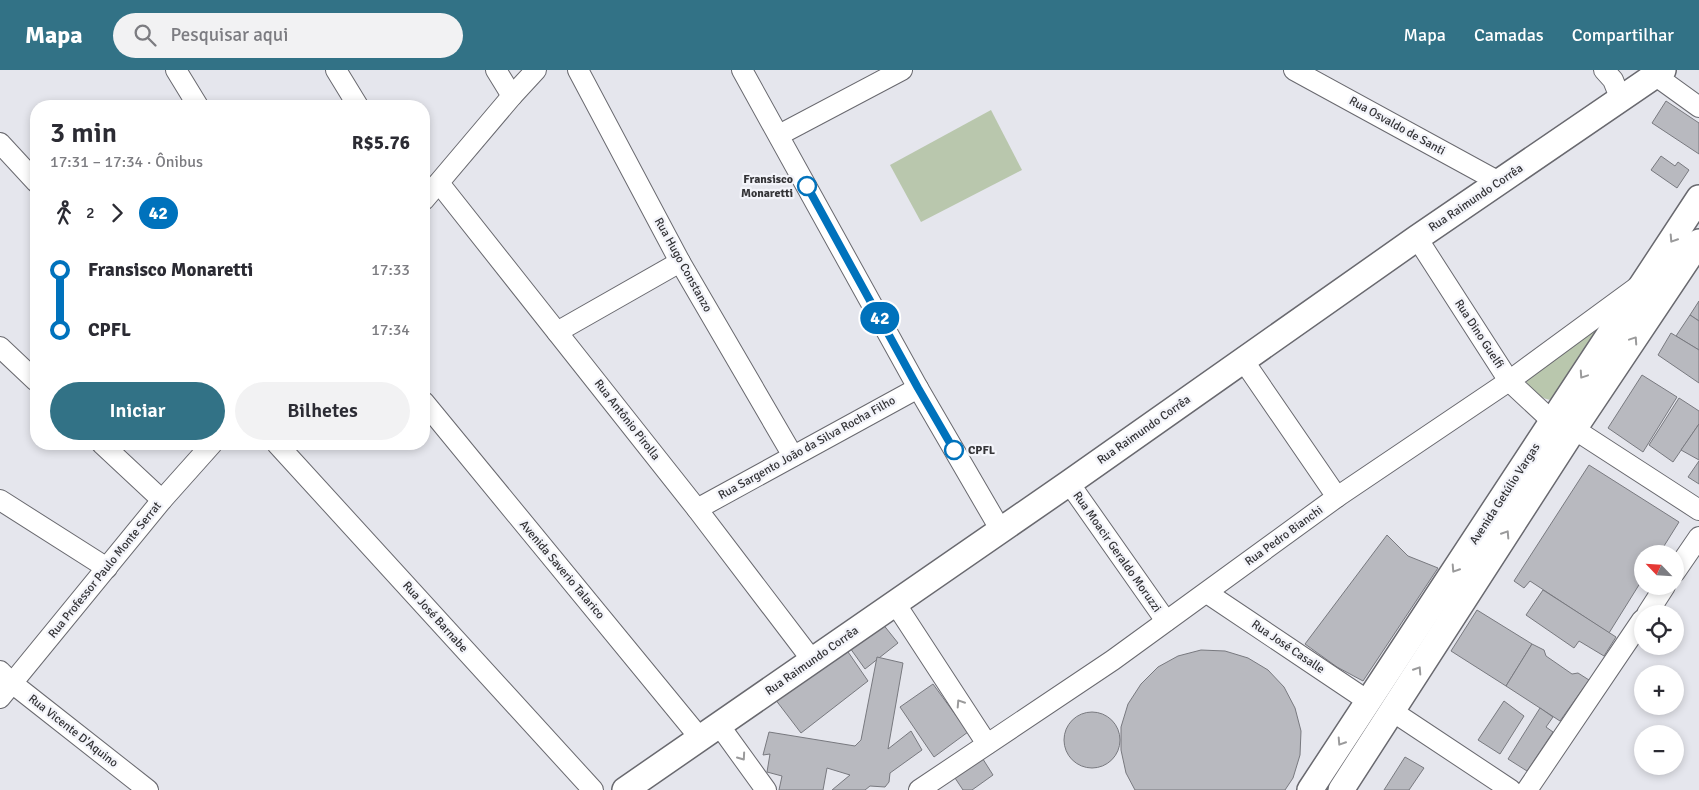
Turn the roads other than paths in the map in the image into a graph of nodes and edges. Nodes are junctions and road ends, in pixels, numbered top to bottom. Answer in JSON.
{"nodes":[{"id":1,"x":176,"y":70,"type":"edge"},
{"id":2,"x":336,"y":70,"type":"edge"},
{"id":3,"x":496,"y":70,"type":"edge"},
{"id":4,"x":536,"y":70,"type":"edge"},
{"id":5,"x":578,"y":70,"type":"edge"},
{"id":6,"x":742,"y":70,"type":"edge"},
{"id":7,"x":902,"y":70,"type":"edge"},
{"id":8,"x":1294,"y":70,"type":"edge"},
{"id":9,"x":1604,"y":70,"type":"edge"},
{"id":10,"x":1660,"y":73,"type":"edge"},
{"id":11,"x":512,"y":96,"type":"junction"},
{"id":12,"x":194,"y":100,"type":"edge"},
{"id":13,"x":354,"y":100,"type":"edge"},
{"id":14,"x":1621,"y":100,"type":"junction"},
{"id":15,"x":1699,"y":106,"type":"edge"},
{"id":16,"x":779,"y":135,"type":"junction"},
{"id":17,"x":0,"y":143,"type":"edge"},
{"id":18,"x":30,"y":176,"type":"edge"},
{"id":19,"x":1499,"y":182,"type":"junction"},
{"id":20,"x":439,"y":183,"type":"junction"},
{"id":21,"x":430,"y":193,"type":"edge"},
{"id":22,"x":1699,"y":198,"type":"edge"},
{"id":23,"x":1417,"y":238,"type":"junction"},
{"id":24,"x":1699,"y":242,"type":"edge"},
{"id":25,"x":680,"y":262,"type":"junction"},
{"id":26,"x":1646,"y":280,"type":"junction"},
{"id":27,"x":558,"y":332,"type":"junction"},
{"id":28,"x":0,"y":347,"type":"edge"},
{"id":29,"x":1243,"y":360,"type":"junction"},
{"id":30,"x":30,"y":376,"type":"edge"},
{"id":31,"x":1509,"y":381,"type":"junction"},
{"id":32,"x":918,"y":388,"type":"junction"},
{"id":33,"x":430,"y":409,"type":"edge"},
{"id":34,"x":1563,"y":425,"type":"junction"},
{"id":35,"x":108,"y":450,"type":"edge"},
{"id":36,"x":207,"y":450,"type":"edge"},
{"id":37,"x":282,"y":450,"type":"edge"},
{"id":38,"x":793,"y":456,"type":"junction"},
{"id":39,"x":1069,"y":483,"type":"junction"},
{"id":40,"x":1338,"y":497,"type":"junction"},
{"id":41,"x":0,"y":500,"type":"edge"},
{"id":42,"x":162,"y":500,"type":"junction"},
{"id":43,"x":697,"y":509,"type":"junction"},
{"id":44,"x":1699,"y":510,"type":"edge"},
{"id":45,"x":1000,"y":530,"type":"junction"},
{"id":46,"x":1699,"y":537,"type":"edge"},
{"id":47,"x":1684,"y":559,"type":"edge"},
{"id":48,"x":108,"y":568,"type":"junction"},
{"id":49,"x":1207,"y":593,"type":"junction"},
{"id":50,"x":895,"y":603,"type":"junction"},
{"id":51,"x":1166,"y":621,"type":"junction"},
{"id":52,"x":1634,"y":632,"type":"edge"},
{"id":53,"x":812,"y":660,"type":"junction"},
{"id":54,"x":4,"y":684,"type":"edge"},
{"id":55,"x":1368,"y":701,"type":"junction"},
{"id":56,"x":1392,"y":711,"type":"junction"},
{"id":57,"x":710,"y":731,"type":"junction"},
{"id":58,"x":987,"y":744,"type":"junction"},
{"id":59,"x":148,"y":790,"type":"edge"},
{"id":60,"x":593,"y":790,"type":"edge"},
{"id":61,"x":625,"y":790,"type":"edge"},
{"id":62,"x":766,"y":790,"type":"edge"},
{"id":63,"x":919,"y":790,"type":"edge"},
{"id":64,"x":1310,"y":790,"type":"edge"},
{"id":65,"x":1341,"y":790,"type":"edge"},
{"id":66,"x":1511,"y":790,"type":"edge"},
{"id":67,"x":1527,"y":790,"type":"edge"}],
"edges":[{"from":1,"to":12,"type":"street"},
{"from":2,"to":13,"type":"street"},
{"from":3,"to":11,"type":"street"},
{"from":4,"to":11,"type":"street"},
{"from":5,"to":25,"type":"street","name":"Rua Hugo Constanzo"},
{"from":6,"to":16,"type":"street"},
{"from":7,"to":16,"type":"street"},
{"from":8,"to":19,"type":"street","name":"Rua Osvaldo de Santi"},
{"from":9,"to":14,"type":"street"},
{"from":10,"to":14,"type":"main road","name":"Rua Raimundo Corrêa"},
{"from":10,"to":15,"type":"street"},
{"from":11,"to":20,"type":"street"},
{"from":14,"to":19,"type":"main road","name":"Rua Raimundo Corrêa"},
{"from":16,"to":32,"type":"street"},
{"from":17,"to":18,"type":"street"},
{"from":19,"to":23,"type":"main road","name":"Rua Raimundo Corrêa"},
{"from":20,"to":21,"type":"street"},
{"from":20,"to":27,"type":"street","name":"Rua Antônio Pirolla"},
{"from":22,"to":26,"type":"main road","name":"Avenida Getúlio Vargas","one_way":true},
{"from":23,"to":29,"type":"main road","name":"Rua Raimundo Corrêa"},
{"from":23,"to":31,"type":"street","name":"Rua Dino Guelfi"},
{"from":34,"to":24,"type":"main road","name":"Avenida Getúlio Vargas","one_way":true},
{"from":25,"to":27,"type":"street"},
{"from":25,"to":38,"type":"street","name":"Rua Hugo Constanzo"},
{"from":26,"to":31,"type":"street","name":"Rua Pedro Bianchi"},
{"from":26,"to":34,"type":"main road","name":"Avenida Getúlio Vargas","one_way":true},
{"from":27,"to":43,"type":"street","name":"Rua Antônio Pirolla"},
{"from":28,"to":30,"type":"street"},
{"from":29,"to":39,"type":"main road","name":"Rua Raimundo Corrêa"},
{"from":29,"to":40,"type":"street"},
{"from":31,"to":34,"type":"street","name":"Rua Dino Guelfi"},
{"from":31,"to":40,"type":"street","name":"Rua Pedro Bianchi"},
{"from":32,"to":38,"type":"street","name":"Rua Sargento João da Silva Rocha Filho"},
{"from":32,"to":45,"type":"street"},
{"from":33,"to":57,"type":"street","name":"Avenida Saverio Talarico"},
{"from":34,"to":44,"type":"street","name":"Rua Dino Guelfi"},
{"from":34,"to":55,"type":"main road","name":"Avenida Getúlio Vargas","one_way":true},
{"from":56,"to":34,"type":"main road","name":"Avenida Getúlio Vargas","one_way":true},
{"from":35,"to":42,"type":"street"},
{"from":36,"to":42,"type":"street","name":"Rua Professor Paulo Monte Serrat"},
{"from":37,"to":60,"type":"street","name":"Rua José Barnabe"},
{"from":38,"to":43,"type":"street","name":"Rua Sargento João da Silva Rocha Filho"},
{"from":39,"to":45,"type":"main road","name":"Rua Raimundo Corrêa"},
{"from":39,"to":51,"type":"street","name":"Rua Moacir Geraldo Moruzzi"},
{"from":40,"to":49,"type":"street","name":"Rua Pedro Bianchi"},
{"from":41,"to":48,"type":"street"},
{"from":42,"to":48,"type":"street","name":"Rua Professor Paulo Monte Serrat"},
{"from":43,"to":53,"type":"street","name":"Rua Antônio Pirolla"},
{"from":45,"to":50,"type":"main road","name":"Rua Raimundo Corrêa"},
{"from":46,"to":47,"type":"street"},
{"from":48,"to":54,"type":"street","name":"Rua Professor Paulo Monte Serrat"},
{"from":49,"to":51,"type":"street","name":"Rua Pedro Bianchi"},
{"from":49,"to":55,"type":"street","name":"Rua José Casalle"},
{"from":50,"to":53,"type":"main road","name":"Rua Raimundo Corrêa"},
{"from":58,"to":50,"type":"street","one_way":true},
{"from":51,"to":58,"type":"street","name":"Rua Pedro Bianchi"},
{"from":52,"to":67,"type":"street"},
{"from":53,"to":57,"type":"main road","name":"Rua Raimundo Corrêa"},
{"from":54,"to":59,"type":"street","name":"Rua Vicente D'Aquino"},
{"from":55,"to":64,"type":"main road","name":"Avenida Getúlio Vargas","one_way":true},
{"from":56,"to":65,"type":"main road","name":"Avenida Getúlio Vargas"},
{"from":56,"to":66,"type":"street"},
{"from":57,"to":61,"type":"main road","name":"Rua Raimundo Corrêa"},
{"from":57,"to":62,"type":"street","name":"Avenida Saverio Talarico","one_way":true},
{"from":58,"to":63,"type":"street","name":"Rua Pedro Bianchi"}]}
